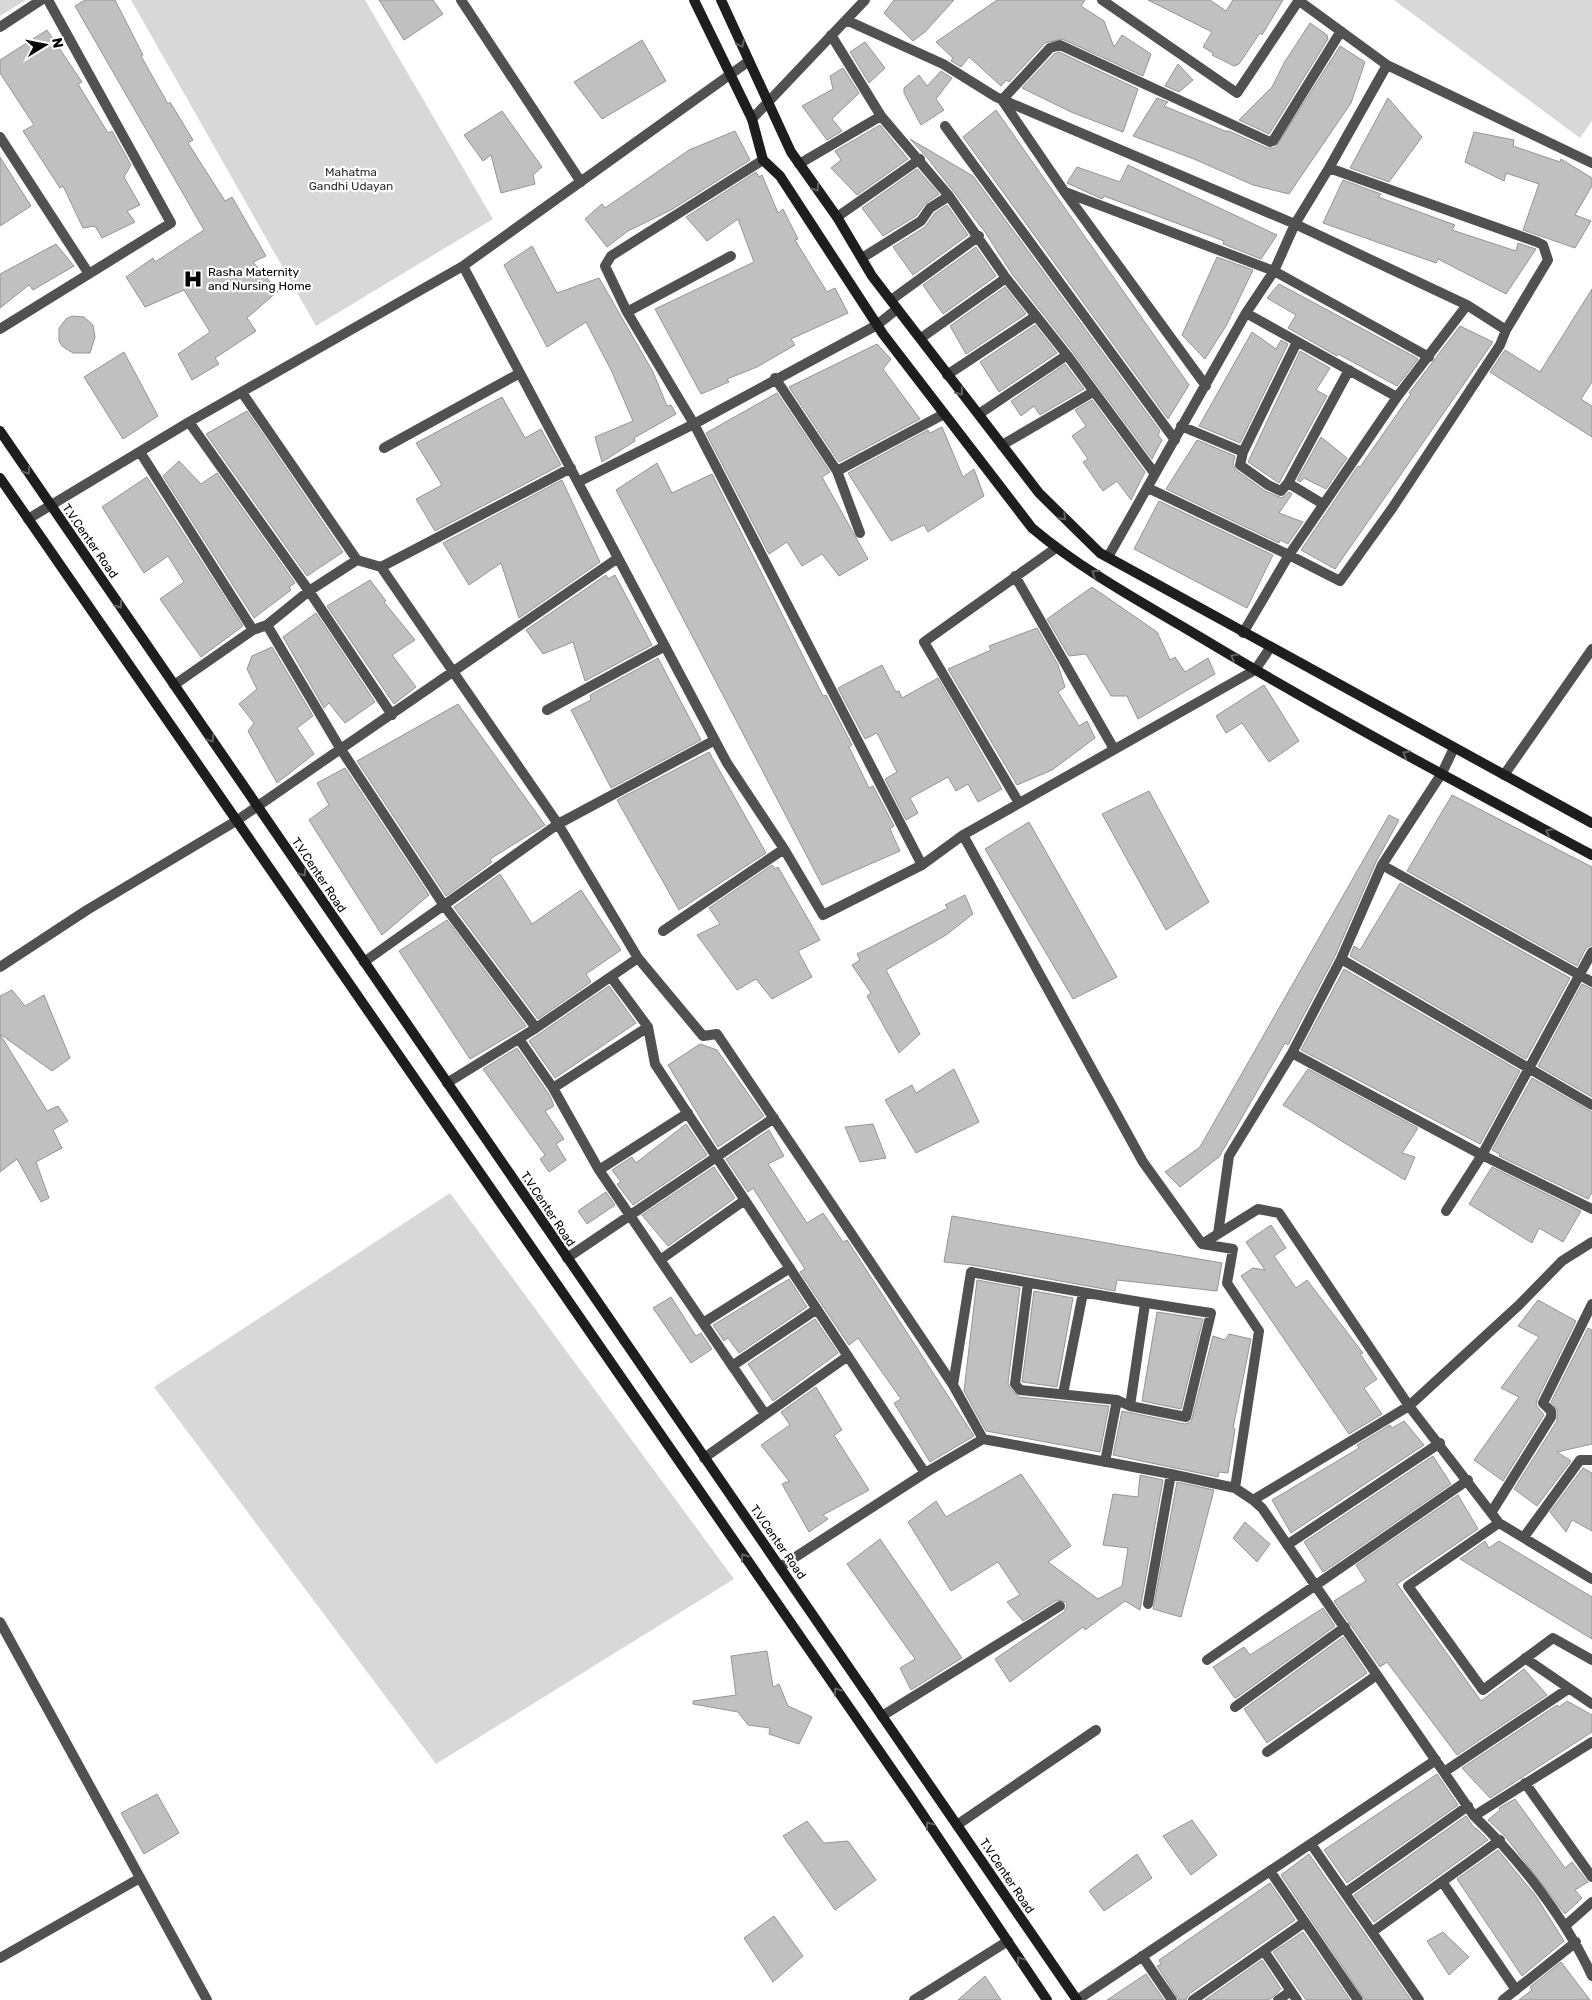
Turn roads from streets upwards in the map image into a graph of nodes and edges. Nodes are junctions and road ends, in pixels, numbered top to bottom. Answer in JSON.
{"nodes":[{"id":1,"x":41,"y":0,"type":"edge"},
{"id":2,"x":48,"y":0,"type":"edge"},
{"id":3,"x":461,"y":0,"type":"edge"},
{"id":4,"x":694,"y":0,"type":"edge"},
{"id":5,"x":721,"y":0,"type":"edge"},
{"id":6,"x":865,"y":0,"type":"edge"},
{"id":7,"x":1102,"y":0,"type":"edge"},
{"id":8,"x":1298,"y":0,"type":"edge"},
{"id":9,"x":846,"y":20,"type":"junction"},
{"id":10,"x":0,"y":27,"type":"edge"},
{"id":11,"x":1341,"y":31,"type":"junction"},
{"id":12,"x":831,"y":35,"type":"junction"},
{"id":13,"x":749,"y":61,"type":"junction"},
{"id":14,"x":1387,"y":65,"type":"junction"},
{"id":15,"x":730,"y":75,"type":"junction"},
{"id":16,"x":1002,"y":100,"type":"junction"},
{"id":17,"x":768,"y":103,"type":"junction"},
{"id":18,"x":881,"y":116,"type":"junction"},
{"id":19,"x":752,"y":119,"type":"junction"},
{"id":20,"x":946,"y":126,"type":"dead end"},
{"id":21,"x":0,"y":137,"type":"edge"},
{"id":22,"x":920,"y":159,"type":"junction"},
{"id":23,"x":763,"y":160,"type":"junction"},
{"id":24,"x":1592,"y":163,"type":"edge"},
{"id":25,"x":799,"y":164,"type":"junction"},
{"id":26,"x":1330,"y":168,"type":"junction"},
{"id":27,"x":581,"y":182,"type":"junction"},
{"id":28,"x":1064,"y":191,"type":"junction"},
{"id":29,"x":949,"y":196,"type":"junction"},
{"id":30,"x":837,"y":217,"type":"junction"},
{"id":31,"x":1295,"y":224,"type":"junction"},
{"id":32,"x":979,"y":236,"type":"junction"},
{"id":33,"x":731,"y":256,"type":"dead end"},
{"id":34,"x":862,"y":258,"type":"junction"},
{"id":35,"x":463,"y":266,"type":"junction"},
{"id":36,"x":1274,"y":271,"type":"junction"},
{"id":37,"x":89,"y":274,"type":"junction"},
{"id":38,"x":1006,"y":278,"type":"junction"},
{"id":39,"x":891,"y":300,"type":"junction"},
{"id":40,"x":1467,"y":305,"type":"junction"},
{"id":41,"x":897,"y":309,"type":"junction"},
{"id":42,"x":628,"y":312,"type":"junction"},
{"id":43,"x":1246,"y":313,"type":"junction"},
{"id":44,"x":1036,"y":316,"type":"junction"},
{"id":45,"x":877,"y":325,"type":"junction"},
{"id":46,"x":0,"y":329,"type":"edge"},
{"id":47,"x":1506,"y":330,"type":"junction"},
{"id":48,"x":922,"y":338,"type":"junction"},
{"id":49,"x":1297,"y":342,"type":"junction"},
{"id":50,"x":1067,"y":355,"type":"junction"},
{"id":51,"x":1429,"y":357,"type":"junction"},
{"id":52,"x":1349,"y":370,"type":"junction"},
{"id":53,"x":520,"y":373,"type":"junction"},
{"id":54,"x":947,"y":375,"type":"junction"},
{"id":55,"x":775,"y":378,"type":"junction"},
{"id":56,"x":1206,"y":386,"type":"junction"},
{"id":57,"x":1093,"y":392,"type":"junction"},
{"id":58,"x":242,"y":394,"type":"junction"},
{"id":59,"x":1397,"y":397,"type":"junction"},
{"id":60,"x":944,"y":414,"type":"junction"},
{"id":61,"x":978,"y":414,"type":"junction"},
{"id":62,"x":189,"y":422,"type":"junction"},
{"id":63,"x":694,"y":424,"type":"junction"},
{"id":64,"x":1181,"y":426,"type":"junction"},
{"id":65,"x":0,"y":431,"type":"edge"},
{"id":66,"x":1174,"y":440,"type":"junction"},
{"id":67,"x":1002,"y":445,"type":"junction"},
{"id":68,"x":384,"y":448,"type":"dead end"},
{"id":69,"x":140,"y":452,"type":"junction"},
{"id":70,"x":1242,"y":452,"type":"junction"},
{"id":71,"x":571,"y":468,"type":"junction"},
{"id":72,"x":837,"y":471,"type":"junction"},
{"id":73,"x":1155,"y":474,"type":"junction"},
{"id":74,"x":0,"y":478,"type":"edge"},
{"id":75,"x":578,"y":482,"type":"junction"},
{"id":76,"x":1288,"y":483,"type":"junction"},
{"id":77,"x":1148,"y":488,"type":"junction"},
{"id":78,"x":1323,"y":504,"type":"junction"},
{"id":79,"x":50,"y":506,"type":"junction"},
{"id":80,"x":28,"y":519,"type":"junction"},
{"id":81,"x":860,"y":533,"type":"dead end"},
{"id":82,"x":1056,"y":548,"type":"junction"},
{"id":83,"x":1289,"y":554,"type":"junction"},
{"id":84,"x":618,"y":558,"type":"junction"},
{"id":85,"x":1108,"y":558,"type":"junction"},
{"id":86,"x":357,"y":560,"type":"junction"},
{"id":87,"x":381,"y":567,"type":"junction"},
{"id":88,"x":1015,"y":576,"type":"junction"},
{"id":89,"x":309,"y":591,"type":"junction"},
{"id":90,"x":267,"y":625,"type":"junction"},
{"id":91,"x":254,"y":630,"type":"junction"},
{"id":92,"x":1243,"y":633,"type":"junction"},
{"id":93,"x":666,"y":646,"type":"junction"},
{"id":94,"x":1270,"y":648,"type":"junction"},
{"id":95,"x":1592,"y":649,"type":"edge"},
{"id":96,"x":1256,"y":670,"type":"junction"},
{"id":97,"x":453,"y":672,"type":"junction"},
{"id":98,"x":174,"y":686,"type":"junction"},
{"id":99,"x":547,"y":710,"type":"dead end"},
{"id":100,"x":392,"y":715,"type":"junction"},
{"id":101,"x":715,"y":740,"type":"junction"},
{"id":102,"x":340,"y":748,"type":"junction"},
{"id":103,"x":1454,"y":748,"type":"junction"},
{"id":104,"x":1114,"y":749,"type":"junction"},
{"id":105,"x":1442,"y":773,"type":"junction"},
{"id":106,"x":1504,"y":776,"type":"junction"},
{"id":107,"x":1018,"y":803,"type":"junction"},
{"id":108,"x":256,"y":805,"type":"junction"},
{"id":109,"x":236,"y":821,"type":"junction"},
{"id":110,"x":1592,"y":823,"type":"edge"},
{"id":111,"x":558,"y":824,"type":"junction"},
{"id":112,"x":963,"y":835,"type":"junction"},
{"id":113,"x":784,"y":848,"type":"junction"},
{"id":114,"x":1592,"y":855,"type":"edge"},
{"id":115,"x":922,"y":865,"type":"junction"},
{"id":116,"x":1382,"y":866,"type":"junction"},
{"id":117,"x":443,"y":904,"type":"junction"},
{"id":118,"x":663,"y":931,"type":"dead end"},
{"id":119,"x":1592,"y":952,"type":"edge"},
{"id":120,"x":638,"y":958,"type":"junction"},
{"id":121,"x":1341,"y":959,"type":"junction"},
{"id":122,"x":364,"y":962,"type":"junction"},
{"id":123,"x":0,"y":967,"type":"edge"},
{"id":124,"x":1580,"y":975,"type":"junction"},
{"id":125,"x":612,"y":977,"type":"junction"},
{"id":126,"x":1592,"y":982,"type":"edge"},
{"id":127,"x":648,"y":1027,"type":"junction"},
{"id":128,"x":536,"y":1028,"type":"junction"},
{"id":129,"x":519,"y":1039,"type":"junction"},
{"id":130,"x":1292,"y":1052,"type":"junction"},
{"id":131,"x":1530,"y":1068,"type":"junction"},
{"id":132,"x":448,"y":1084,"type":"junction"},
{"id":133,"x":553,"y":1088,"type":"junction"},
{"id":134,"x":1592,"y":1105,"type":"edge"},
{"id":135,"x":688,"y":1113,"type":"junction"},
{"id":136,"x":774,"y":1118,"type":"junction"},
{"id":137,"x":1482,"y":1154,"type":"junction"},
{"id":138,"x":716,"y":1155,"type":"junction"},
{"id":139,"x":599,"y":1170,"type":"junction"},
{"id":140,"x":745,"y":1200,"type":"junction"},
{"id":141,"x":1592,"y":1209,"type":"edge"},
{"id":142,"x":1446,"y":1212,"type":"dead end"},
{"id":143,"x":630,"y":1215,"type":"junction"},
{"id":144,"x":1218,"y":1234,"type":"junction"},
{"id":145,"x":1592,"y":1242,"type":"edge"},
{"id":146,"x":1202,"y":1244,"type":"junction"},
{"id":147,"x":567,"y":1258,"type":"junction"},
{"id":148,"x":660,"y":1260,"type":"junction"},
{"id":149,"x":790,"y":1268,"type":"junction"},
{"id":150,"x":1028,"y":1283,"type":"junction"},
{"id":151,"x":1083,"y":1293,"type":"junction"},
{"id":152,"x":1145,"y":1304,"type":"junction"},
{"id":153,"x":1592,"y":1304,"type":"edge"},
{"id":154,"x":817,"y":1309,"type":"junction"},
{"id":155,"x":703,"y":1324,"type":"junction"},
{"id":156,"x":848,"y":1356,"type":"junction"},
{"id":157,"x":732,"y":1366,"type":"junction"},
{"id":158,"x":953,"y":1385,"type":"junction"},
{"id":159,"x":1063,"y":1394,"type":"junction"},
{"id":160,"x":1117,"y":1400,"type":"junction"},
{"id":161,"x":1130,"y":1406,"type":"junction"},
{"id":162,"x":1410,"y":1406,"type":"junction"},
{"id":163,"x":765,"y":1414,"type":"junction"},
{"id":164,"x":983,"y":1439,"type":"junction"},
{"id":165,"x":1440,"y":1443,"type":"junction"},
{"id":166,"x":704,"y":1458,"type":"junction"},
{"id":167,"x":1592,"y":1460,"type":"edge"},
{"id":168,"x":1105,"y":1462,"type":"junction"},
{"id":169,"x":924,"y":1473,"type":"junction"},
{"id":170,"x":1171,"y":1474,"type":"junction"},
{"id":171,"x":1468,"y":1480,"type":"junction"},
{"id":172,"x":1235,"y":1488,"type":"junction"},
{"id":173,"x":1253,"y":1500,"type":"junction"},
{"id":174,"x":1491,"y":1513,"type":"junction"},
{"id":175,"x":1499,"y":1523,"type":"junction"},
{"id":176,"x":1524,"y":1537,"type":"junction"},
{"id":177,"x":1287,"y":1545,"type":"junction"},
{"id":178,"x":780,"y":1567,"type":"junction"},
{"id":179,"x":1592,"y":1579,"type":"edge"},
{"id":180,"x":1316,"y":1586,"type":"junction"},
{"id":181,"x":1148,"y":1604,"type":"dead end"},
{"id":182,"x":1060,"y":1606,"type":"dead end"},
{"id":183,"x":0,"y":1622,"type":"edge"},
{"id":184,"x":1345,"y":1627,"type":"junction"},
{"id":185,"x":1525,"y":1658,"type":"junction"},
{"id":186,"x":1207,"y":1660,"type":"dead end"},
{"id":187,"x":1592,"y":1660,"type":"edge"},
{"id":188,"x":1377,"y":1675,"type":"junction"},
{"id":189,"x":1568,"y":1689,"type":"junction"},
{"id":190,"x":1592,"y":1704,"type":"edge"},
{"id":191,"x":1235,"y":1707,"type":"dead end"},
{"id":192,"x":882,"y":1716,"type":"junction"},
{"id":193,"x":1096,"y":1730,"type":"dead end"},
{"id":194,"x":1592,"y":1742,"type":"edge"},
{"id":195,"x":1267,"y":1752,"type":"dead end"},
{"id":196,"x":1436,"y":1760,"type":"junction"},
{"id":197,"x":1444,"y":1772,"type":"junction"},
{"id":198,"x":1525,"y":1783,"type":"junction"},
{"id":199,"x":1468,"y":1806,"type":"junction"},
{"id":200,"x":1474,"y":1816,"type":"junction"},
{"id":201,"x":957,"y":1825,"type":"junction"},
{"id":202,"x":1500,"y":1840,"type":"junction"},
{"id":203,"x":1311,"y":1844,"type":"junction"},
{"id":204,"x":1270,"y":1870,"type":"junction"},
{"id":205,"x":1592,"y":1877,"type":"edge"},
{"id":206,"x":140,"y":1878,"type":"junction"},
{"id":207,"x":1443,"y":1883,"type":"junction"},
{"id":208,"x":1345,"y":1893,"type":"junction"},
{"id":209,"x":1592,"y":1902,"type":"edge"},
{"id":210,"x":1305,"y":1922,"type":"junction"},
{"id":211,"x":1565,"y":1926,"type":"junction"},
{"id":212,"x":1372,"y":1932,"type":"junction"},
{"id":213,"x":1008,"y":1941,"type":"junction"},
{"id":214,"x":1576,"y":1942,"type":"junction"},
{"id":215,"x":1264,"y":1951,"type":"junction"},
{"id":216,"x":1142,"y":1956,"type":"junction"},
{"id":217,"x":0,"y":1958,"type":"edge"},
{"id":218,"x":1592,"y":1976,"type":"edge"},
{"id":219,"x":1516,"y":1990,"type":"junction"},
{"id":220,"x":1291,"y":1991,"type":"junction"},
{"id":221,"x":207,"y":2000,"type":"edge"},
{"id":222,"x":914,"y":2000,"type":"edge"},
{"id":223,"x":1047,"y":2000,"type":"edge"},
{"id":224,"x":1077,"y":2000,"type":"edge"},
{"id":225,"x":1172,"y":2000,"type":"edge"},
{"id":226,"x":1193,"y":2000,"type":"edge"},
{"id":227,"x":1278,"y":2000,"type":"edge"},
{"id":228,"x":1297,"y":2000,"type":"edge"},
{"id":229,"x":1358,"y":2000,"type":"edge"},
{"id":230,"x":1419,"y":2000,"type":"edge"},
{"id":231,"x":1503,"y":2000,"type":"edge"}],
"edges":[{"from":1,"to":10,"type":"street"},
{"from":2,"to":37,"type":"street"},
{"from":3,"to":27,"type":"street"},
{"from":4,"to":15,"type":"street"},
{"from":5,"to":13,"type":"street","one_way":true},
{"from":6,"to":9,"type":"street"},
{"from":7,"to":8,"type":"street"},
{"from":8,"to":11,"type":"street"},
{"from":9,"to":12,"type":"street"},
{"from":9,"to":16,"type":"street"},
{"from":11,"to":14,"type":"street"},
{"from":11,"to":16,"type":"street"},
{"from":12,"to":17,"type":"street"},
{"from":12,"to":18,"type":"street"},
{"from":13,"to":15,"type":"street"},
{"from":13,"to":17,"type":"street"},
{"from":14,"to":24,"type":"street"},
{"from":14,"to":26,"type":"street"},
{"from":15,"to":19,"type":"street"},
{"from":15,"to":27,"type":"street"},
{"from":16,"to":28,"type":"street"},
{"from":16,"to":31,"type":"street"},
{"from":17,"to":19,"type":"street"},
{"from":17,"to":25,"type":"street"},
{"from":18,"to":22,"type":"street"},
{"from":18,"to":25,"type":"street"},
{"from":19,"to":23,"type":"street"},
{"from":20,"to":66,"type":"street"},
{"from":21,"to":37,"type":"street"},
{"from":22,"to":29,"type":"street"},
{"from":22,"to":30,"type":"street"},
{"from":23,"to":42,"type":"street"},
{"from":23,"to":45,"type":"street"},
{"from":25,"to":30,"type":"street","one_way":true},
{"from":26,"to":31,"type":"street"},
{"from":26,"to":47,"type":"street"},
{"from":27,"to":35,"type":"street"},
{"from":28,"to":36,"type":"street"},
{"from":28,"to":56,"type":"street"},
{"from":29,"to":32,"type":"street"},
{"from":29,"to":34,"type":"street"},
{"from":30,"to":34,"type":"street"},
{"from":31,"to":36,"type":"street"},
{"from":31,"to":40,"type":"street"},
{"from":32,"to":38,"type":"street"},
{"from":32,"to":39,"type":"street"},
{"from":33,"to":42,"type":"street"},
{"from":34,"to":39,"type":"street"},
{"from":35,"to":53,"type":"street"},
{"from":35,"to":58,"type":"street"},
{"from":36,"to":43,"type":"street"},
{"from":36,"to":51,"type":"street"},
{"from":37,"to":46,"type":"street"},
{"from":38,"to":44,"type":"street"},
{"from":38,"to":48,"type":"street"},
{"from":39,"to":41,"type":"street"},
{"from":40,"to":47,"type":"street"},
{"from":40,"to":51,"type":"street"},
{"from":41,"to":45,"type":"street"},
{"from":41,"to":48,"type":"street"},
{"from":42,"to":63,"type":"street"},
{"from":43,"to":49,"type":"street"},
{"from":43,"to":56,"type":"street"},
{"from":44,"to":50,"type":"street"},
{"from":44,"to":54,"type":"street"},
{"from":45,"to":55,"type":"street"},
{"from":45,"to":60,"type":"street"},
{"from":47,"to":83,"type":"street"},
{"from":48,"to":54,"type":"street"},
{"from":49,"to":52,"type":"street"},
{"from":49,"to":70,"type":"street"},
{"from":50,"to":57,"type":"street"},
{"from":50,"to":61,"type":"street"},
{"from":51,"to":59,"type":"street"},
{"from":52,"to":59,"type":"street"},
{"from":52,"to":76,"type":"street"},
{"from":53,"to":68,"type":"street"},
{"from":53,"to":71,"type":"street"},
{"from":54,"to":61,"type":"street","one_way":true},
{"from":55,"to":63,"type":"street"},
{"from":55,"to":72,"type":"street"},
{"from":56,"to":64,"type":"street"},
{"from":57,"to":67,"type":"street"},
{"from":57,"to":73,"type":"street"},
{"from":58,"to":62,"type":"street"},
{"from":58,"to":86,"type":"street"},
{"from":59,"to":78,"type":"street"},
{"from":60,"to":72,"type":"street"},
{"from":60,"to":82,"type":"street"},
{"from":61,"to":67,"type":"street"},
{"from":62,"to":69,"type":"street"},
{"from":62,"to":89,"type":"street"},
{"from":63,"to":75,"type":"street"},
{"from":63,"to":115,"type":"street"},
{"from":64,"to":66,"type":"street"},
{"from":64,"to":70,"type":"street"},
{"from":65,"to":79,"type":"street","name":"T.V.Center Road","one_way":true},
{"from":66,"to":73,"type":"street"},
{"from":67,"to":85,"type":"street","one_way":true},
{"from":69,"to":79,"type":"street"},
{"from":69,"to":91,"type":"street"},
{"from":70,"to":76,"type":"street"},
{"from":71,"to":75,"type":"street"},
{"from":71,"to":87,"type":"street"},
{"from":72,"to":81,"type":"street"},
{"from":73,"to":77,"type":"street"},
{"from":74,"to":80,"type":"street"},
{"from":75,"to":84,"type":"street"},
{"from":76,"to":78,"type":"street"},
{"from":77,"to":83,"type":"street"},
{"from":77,"to":85,"type":"street"},
{"from":78,"to":83,"type":"street"},
{"from":79,"to":80,"type":"street"},
{"from":79,"to":98,"type":"street","name":"T.V.Center Road","one_way":true},
{"from":80,"to":109,"type":"street"},
{"from":82,"to":88,"type":"street"},
{"from":96,"to":82,"type":"street","one_way":true},
{"from":83,"to":92,"type":"street"},
{"from":84,"to":93,"type":"street"},
{"from":84,"to":97,"type":"street"},
{"from":85,"to":92,"type":"street"},
{"from":86,"to":87,"type":"street"},
{"from":86,"to":89,"type":"street"},
{"from":87,"to":97,"type":"street"},
{"from":88,"to":104,"type":"street"},
{"from":88,"to":107,"type":"street"},
{"from":89,"to":90,"type":"street"},
{"from":89,"to":100,"type":"street"},
{"from":90,"to":91,"type":"street"},
{"from":90,"to":102,"type":"street"},
{"from":91,"to":98,"type":"street"},
{"from":92,"to":94,"type":"street"},
{"from":93,"to":99,"type":"street"},
{"from":93,"to":101,"type":"street"},
{"from":94,"to":96,"type":"street"},
{"from":94,"to":103,"type":"street"},
{"from":95,"to":106,"type":"street"},
{"from":96,"to":104,"type":"street"},
{"from":105,"to":96,"type":"street","one_way":true},
{"from":97,"to":100,"type":"street"},
{"from":97,"to":111,"type":"street"},
{"from":98,"to":108,"type":"street","name":"T.V.Center Road","one_way":true},
{"from":100,"to":102,"type":"street"},
{"from":101,"to":111,"type":"street"},
{"from":101,"to":113,"type":"street"},
{"from":102,"to":108,"type":"street"},
{"from":102,"to":117,"type":"street"},
{"from":103,"to":105,"type":"street"},
{"from":103,"to":106,"type":"street"},
{"from":104,"to":107,"type":"street"},
{"from":114,"to":105,"type":"street","one_way":true},
{"from":105,"to":116,"type":"street"},
{"from":106,"to":110,"type":"street"},
{"from":107,"to":112,"type":"street"},
{"from":108,"to":109,"type":"street"},
{"from":108,"to":122,"type":"street","name":"T.V.Center Road","one_way":true},
{"from":109,"to":123,"type":"street"},
{"from":213,"to":109,"type":"street","one_way":true},
{"from":111,"to":117,"type":"street"},
{"from":111,"to":120,"type":"street"},
{"from":112,"to":115,"type":"street"},
{"from":112,"to":146,"type":"street"},
{"from":113,"to":115,"type":"street"},
{"from":113,"to":118,"type":"street"},
{"from":116,"to":121,"type":"street"},
{"from":116,"to":124,"type":"street"},
{"from":117,"to":122,"type":"street"},
{"from":117,"to":128,"type":"street"},
{"from":119,"to":124,"type":"street"},
{"from":120,"to":125,"type":"street"},
{"from":120,"to":136,"type":"street"},
{"from":121,"to":130,"type":"street"},
{"from":121,"to":131,"type":"street"},
{"from":122,"to":132,"type":"street","name":"T.V.Center Road"},
{"from":124,"to":126,"type":"street"},
{"from":124,"to":131,"type":"street"},
{"from":125,"to":127,"type":"street"},
{"from":125,"to":128,"type":"street"},
{"from":127,"to":133,"type":"street"},
{"from":127,"to":135,"type":"street"},
{"from":128,"to":129,"type":"street"},
{"from":129,"to":132,"type":"street"},
{"from":129,"to":133,"type":"street"},
{"from":130,"to":137,"type":"street"},
{"from":130,"to":144,"type":"street"},
{"from":131,"to":134,"type":"street"},
{"from":131,"to":137,"type":"street"},
{"from":132,"to":147,"type":"street","name":"T.V.Center Road"},
{"from":133,"to":139,"type":"street"},
{"from":135,"to":138,"type":"street"},
{"from":135,"to":139,"type":"street"},
{"from":136,"to":138,"type":"street"},
{"from":136,"to":158,"type":"street"},
{"from":137,"to":141,"type":"street"},
{"from":137,"to":142,"type":"street"},
{"from":138,"to":140,"type":"street"},
{"from":138,"to":143,"type":"street"},
{"from":139,"to":143,"type":"street"},
{"from":140,"to":148,"type":"street"},
{"from":140,"to":149,"type":"street"},
{"from":143,"to":147,"type":"street"},
{"from":143,"to":148,"type":"street"},
{"from":144,"to":146,"type":"street"},
{"from":144,"to":162,"type":"street"},
{"from":145,"to":162,"type":"street"},
{"from":146,"to":172,"type":"street"},
{"from":147,"to":166,"type":"street","name":"T.V.Center Road"},
{"from":148,"to":155,"type":"street"},
{"from":149,"to":154,"type":"street"},
{"from":149,"to":155,"type":"street"},
{"from":150,"to":151,"type":"street"},
{"from":150,"to":158,"type":"street"},
{"from":150,"to":159,"type":"street"},
{"from":151,"to":152,"type":"street"},
{"from":151,"to":159,"type":"street"},
{"from":152,"to":161,"type":"street"},
{"from":152,"to":161,"type":"street"},
{"from":153,"to":174,"type":"street"},
{"from":154,"to":156,"type":"street"},
{"from":154,"to":157,"type":"street"},
{"from":155,"to":157,"type":"street"},
{"from":156,"to":163,"type":"street"},
{"from":156,"to":169,"type":"street"},
{"from":157,"to":163,"type":"street"},
{"from":158,"to":164,"type":"street"},
{"from":159,"to":160,"type":"street"},
{"from":160,"to":161,"type":"street"},
{"from":160,"to":168,"type":"street"},
{"from":162,"to":165,"type":"street"},
{"from":162,"to":173,"type":"street"},
{"from":163,"to":166,"type":"street"},
{"from":164,"to":168,"type":"street"},
{"from":164,"to":169,"type":"street"},
{"from":165,"to":171,"type":"street"},
{"from":165,"to":177,"type":"street"},
{"from":166,"to":178,"type":"street","name":"T.V.Center Road"},
{"from":167,"to":176,"type":"street"},
{"from":168,"to":170,"type":"street"},
{"from":169,"to":178,"type":"street"},
{"from":170,"to":172,"type":"street"},
{"from":170,"to":181,"type":"street"},
{"from":171,"to":174,"type":"street"},
{"from":171,"to":180,"type":"street"},
{"from":172,"to":173,"type":"street"},
{"from":173,"to":177,"type":"street"},
{"from":174,"to":175,"type":"street"},
{"from":175,"to":176,"type":"street"},
{"from":175,"to":185,"type":"street"},
{"from":176,"to":179,"type":"street"},
{"from":177,"to":180,"type":"street"},
{"from":178,"to":192,"type":"street","name":"T.V.Center Road"},
{"from":180,"to":184,"type":"street"},
{"from":180,"to":186,"type":"street"},
{"from":182,"to":192,"type":"street"},
{"from":183,"to":206,"type":"street"},
{"from":184,"to":188,"type":"street"},
{"from":184,"to":191,"type":"street"},
{"from":185,"to":187,"type":"street"},
{"from":185,"to":189,"type":"street"},
{"from":188,"to":195,"type":"street"},
{"from":188,"to":196,"type":"street"},
{"from":189,"to":190,"type":"street"},
{"from":189,"to":197,"type":"street"},
{"from":192,"to":201,"type":"street","name":"T.V.Center Road"},
{"from":193,"to":201,"type":"street"},
{"from":194,"to":198,"type":"street"},
{"from":196,"to":197,"type":"street"},
{"from":196,"to":203,"type":"street"},
{"from":197,"to":199,"type":"street"},
{"from":198,"to":200,"type":"street"},
{"from":198,"to":205,"type":"street"},
{"from":199,"to":200,"type":"street"},
{"from":199,"to":208,"type":"street"},
{"from":200,"to":202,"type":"street"},
{"from":201,"to":224,"type":"street","name":"T.V.Center Road"},
{"from":202,"to":207,"type":"street"},
{"from":202,"to":211,"type":"street"},
{"from":203,"to":204,"type":"street"},
{"from":203,"to":208,"type":"street"},
{"from":204,"to":210,"type":"street"},
{"from":204,"to":216,"type":"street"},
{"from":206,"to":217,"type":"street"},
{"from":206,"to":221,"type":"street"},
{"from":207,"to":212,"type":"street"},
{"from":207,"to":219,"type":"street"},
{"from":208,"to":212,"type":"street"},
{"from":209,"to":211,"type":"street"},
{"from":210,"to":215,"type":"street"},
{"from":210,"to":229,"type":"street"},
{"from":211,"to":214,"type":"street"},
{"from":212,"to":230,"type":"street"},
{"from":213,"to":222,"type":"street"},
{"from":223,"to":213,"type":"street","one_way":true},
{"from":214,"to":218,"type":"street"},
{"from":214,"to":219,"type":"street"},
{"from":215,"to":220,"type":"street"},
{"from":215,"to":226,"type":"street"},
{"from":216,"to":224,"type":"street"},
{"from":216,"to":225,"type":"street"},
{"from":219,"to":231,"type":"street"},
{"from":220,"to":227,"type":"street"},
{"from":220,"to":228,"type":"street"}]}
